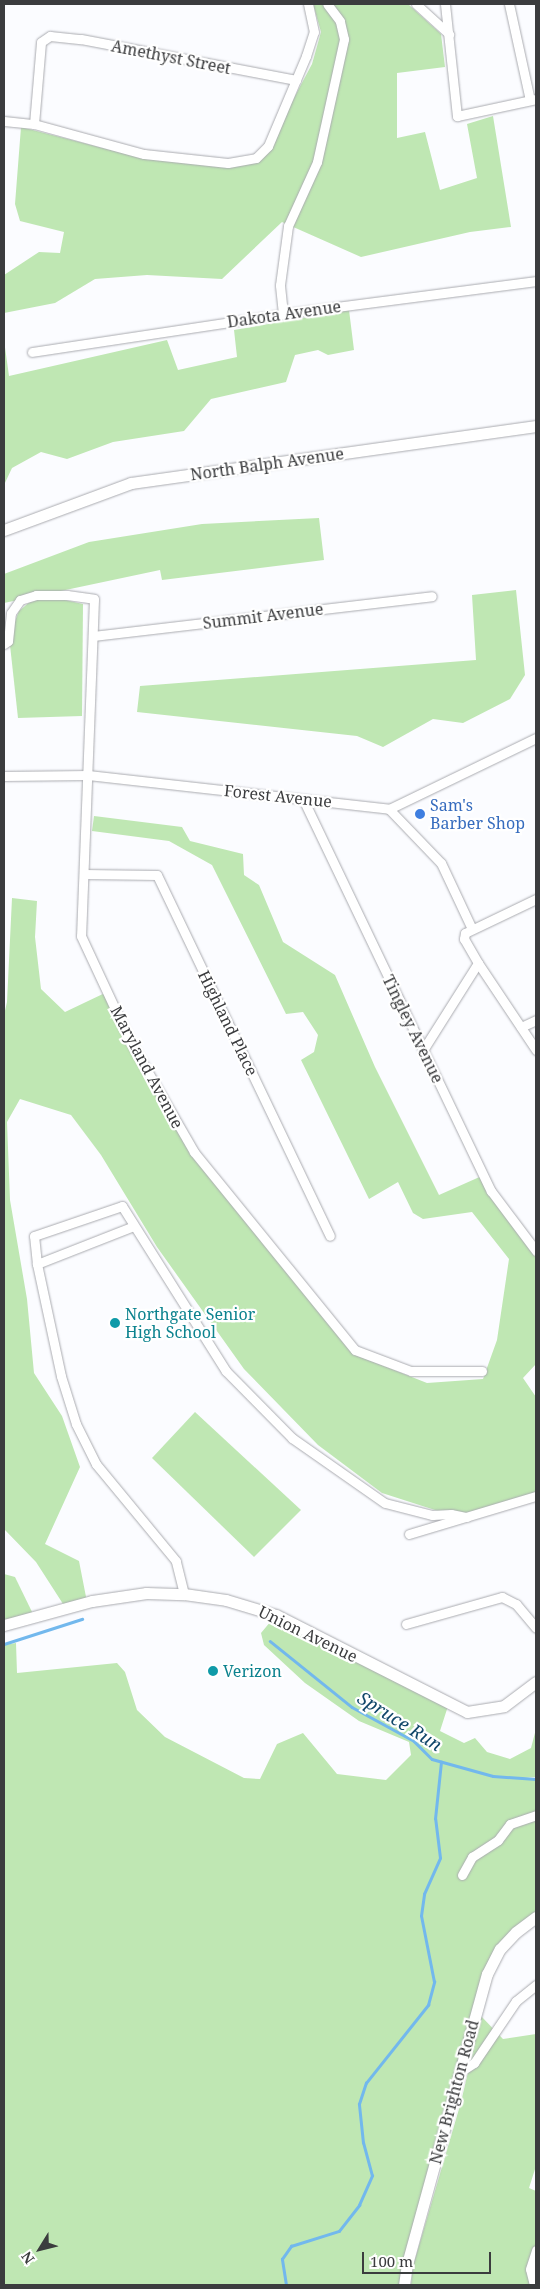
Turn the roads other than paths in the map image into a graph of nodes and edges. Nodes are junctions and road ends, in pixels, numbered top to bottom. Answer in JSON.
{"nodes":[{"id":1,"x":308,"y":4,"type":"edge"},
{"id":2,"x":327,"y":4,"type":"edge"},
{"id":3,"x":416,"y":4,"type":"edge"},
{"id":4,"x":445,"y":4,"type":"edge"},
{"id":5,"x":509,"y":4,"type":"edge"},
{"id":6,"x":449,"y":34,"type":"junction"},
{"id":7,"x":296,"y":80,"type":"junction"},
{"id":8,"x":533,"y":99,"type":"edge"},
{"id":9,"x":4,"y":121,"type":"edge"},
{"id":10,"x":34,"y":124,"type":"junction"},
{"id":11,"x":536,"y":281,"type":"edge"},
{"id":12,"x":283,"y":314,"type":"junction"},
{"id":13,"x":32,"y":352,"type":"dead end"},
{"id":14,"x":536,"y":426,"type":"edge"},
{"id":15,"x":4,"y":530,"type":"edge"},
{"id":16,"x":432,"y":596,"type":"dead end"},
{"id":17,"x":93,"y":636,"type":"junction"},
{"id":18,"x":4,"y":644,"type":"edge"},
{"id":19,"x":536,"y":738,"type":"edge"},
{"id":20,"x":88,"y":775,"type":"junction"},
{"id":21,"x":4,"y":776,"type":"edge"},
{"id":22,"x":303,"y":799,"type":"junction"},
{"id":23,"x":389,"y":809,"type":"junction"},
{"id":24,"x":84,"y":874,"type":"junction"},
{"id":25,"x":536,"y":899,"type":"edge"},
{"id":26,"x":472,"y":929,"type":"junction"},
{"id":27,"x":478,"y":963,"type":"junction"},
{"id":28,"x":536,"y":1020,"type":"edge"},
{"id":29,"x":521,"y":1027,"type":"junction"},
{"id":30,"x":424,"y":1050,"type":"junction"},
{"id":31,"x":536,"y":1050,"type":"edge"},
{"id":32,"x":134,"y":1226,"type":"junction"},
{"id":33,"x":330,"y":1236,"type":"dead end"},
{"id":34,"x":536,"y":1251,"type":"edge"},
{"id":35,"x":37,"y":1264,"type":"junction"},
{"id":36,"x":482,"y":1371,"type":"dead end"},
{"id":37,"x":536,"y":1496,"type":"edge"},
{"id":38,"x":467,"y":1517,"type":"junction"},
{"id":39,"x":409,"y":1534,"type":"dead end"},
{"id":40,"x":184,"y":1594,"type":"junction"},
{"id":41,"x":406,"y":1624,"type":"dead end"},
{"id":42,"x":4,"y":1625,"type":"edge"},
{"id":43,"x":536,"y":1628,"type":"edge"},
{"id":44,"x":536,"y":1682,"type":"edge"},
{"id":45,"x":536,"y":1815,"type":"edge"},
{"id":46,"x":462,"y":1875,"type":"dead end"},
{"id":47,"x":536,"y":1917,"type":"edge"},
{"id":48,"x":536,"y":1985,"type":"edge"},
{"id":49,"x":460,"y":2072,"type":"junction"},
{"id":50,"x":536,"y":2250,"type":"edge"},
{"id":51,"x":533,"y":2281,"type":"edge"},
{"id":52,"x":404,"y":2285,"type":"edge"}],
"edges":[{"from":1,"to":7,"type":"street"},
{"from":2,"to":12,"type":"street"},
{"from":3,"to":6,"type":"street"},
{"from":4,"to":6,"type":"street"},
{"from":5,"to":8,"type":"street"},
{"from":6,"to":8,"type":"street"},
{"from":7,"to":10,"type":"street"},
{"from":7,"to":10,"type":"street","name":"Amethyst Street"},
{"from":9,"to":10,"type":"street"},
{"from":11,"to":12,"type":"street","name":"Dakota Avenue"},
{"from":12,"to":13,"type":"street","name":"Dakota Avenue"},
{"from":14,"to":15,"type":"street","name":"North Balph Avenue"},
{"from":16,"to":17,"type":"street","name":"Summit Avenue"},
{"from":17,"to":18,"type":"street","name":"Maryland Avenue"},
{"from":17,"to":20,"type":"street","name":"Maryland Avenue"},
{"from":19,"to":23,"type":"street"},
{"from":20,"to":21,"type":"street","name":"Forest Avenue"},
{"from":20,"to":22,"type":"street","name":"Forest Avenue"},
{"from":20,"to":24,"type":"street","name":"Maryland Avenue"},
{"from":22,"to":23,"type":"street","name":"Forest Avenue"},
{"from":22,"to":30,"type":"street","name":"Tingley Avenue"},
{"from":23,"to":26,"type":"street"},
{"from":24,"to":33,"type":"street","name":"Highland Place"},
{"from":24,"to":36,"type":"street","name":"Maryland Avenue"},
{"from":25,"to":26,"type":"street"},
{"from":26,"to":27,"type":"street"},
{"from":27,"to":29,"type":"street"},
{"from":27,"to":30,"type":"street"},
{"from":28,"to":29,"type":"street"},
{"from":29,"to":31,"type":"street"},
{"from":30,"to":34,"type":"street","name":"Tingley Avenue"},
{"from":32,"to":35,"type":"street"},
{"from":32,"to":35,"type":"street"},
{"from":32,"to":38,"type":"street"},
{"from":35,"to":40,"type":"street"},
{"from":37,"to":38,"type":"street"},
{"from":38,"to":39,"type":"street"},
{"from":40,"to":42,"type":"street","name":"Union Avenue"},
{"from":40,"to":44,"type":"street","name":"Union Avenue"},
{"from":41,"to":43,"type":"street"},
{"from":45,"to":46,"type":"street"},
{"from":47,"to":49,"type":"street","name":"New Brighton Road"},
{"from":48,"to":49,"type":"street"},
{"from":49,"to":52,"type":"street","name":"New Brighton Road"},
{"from":50,"to":51,"type":"street"}]}
